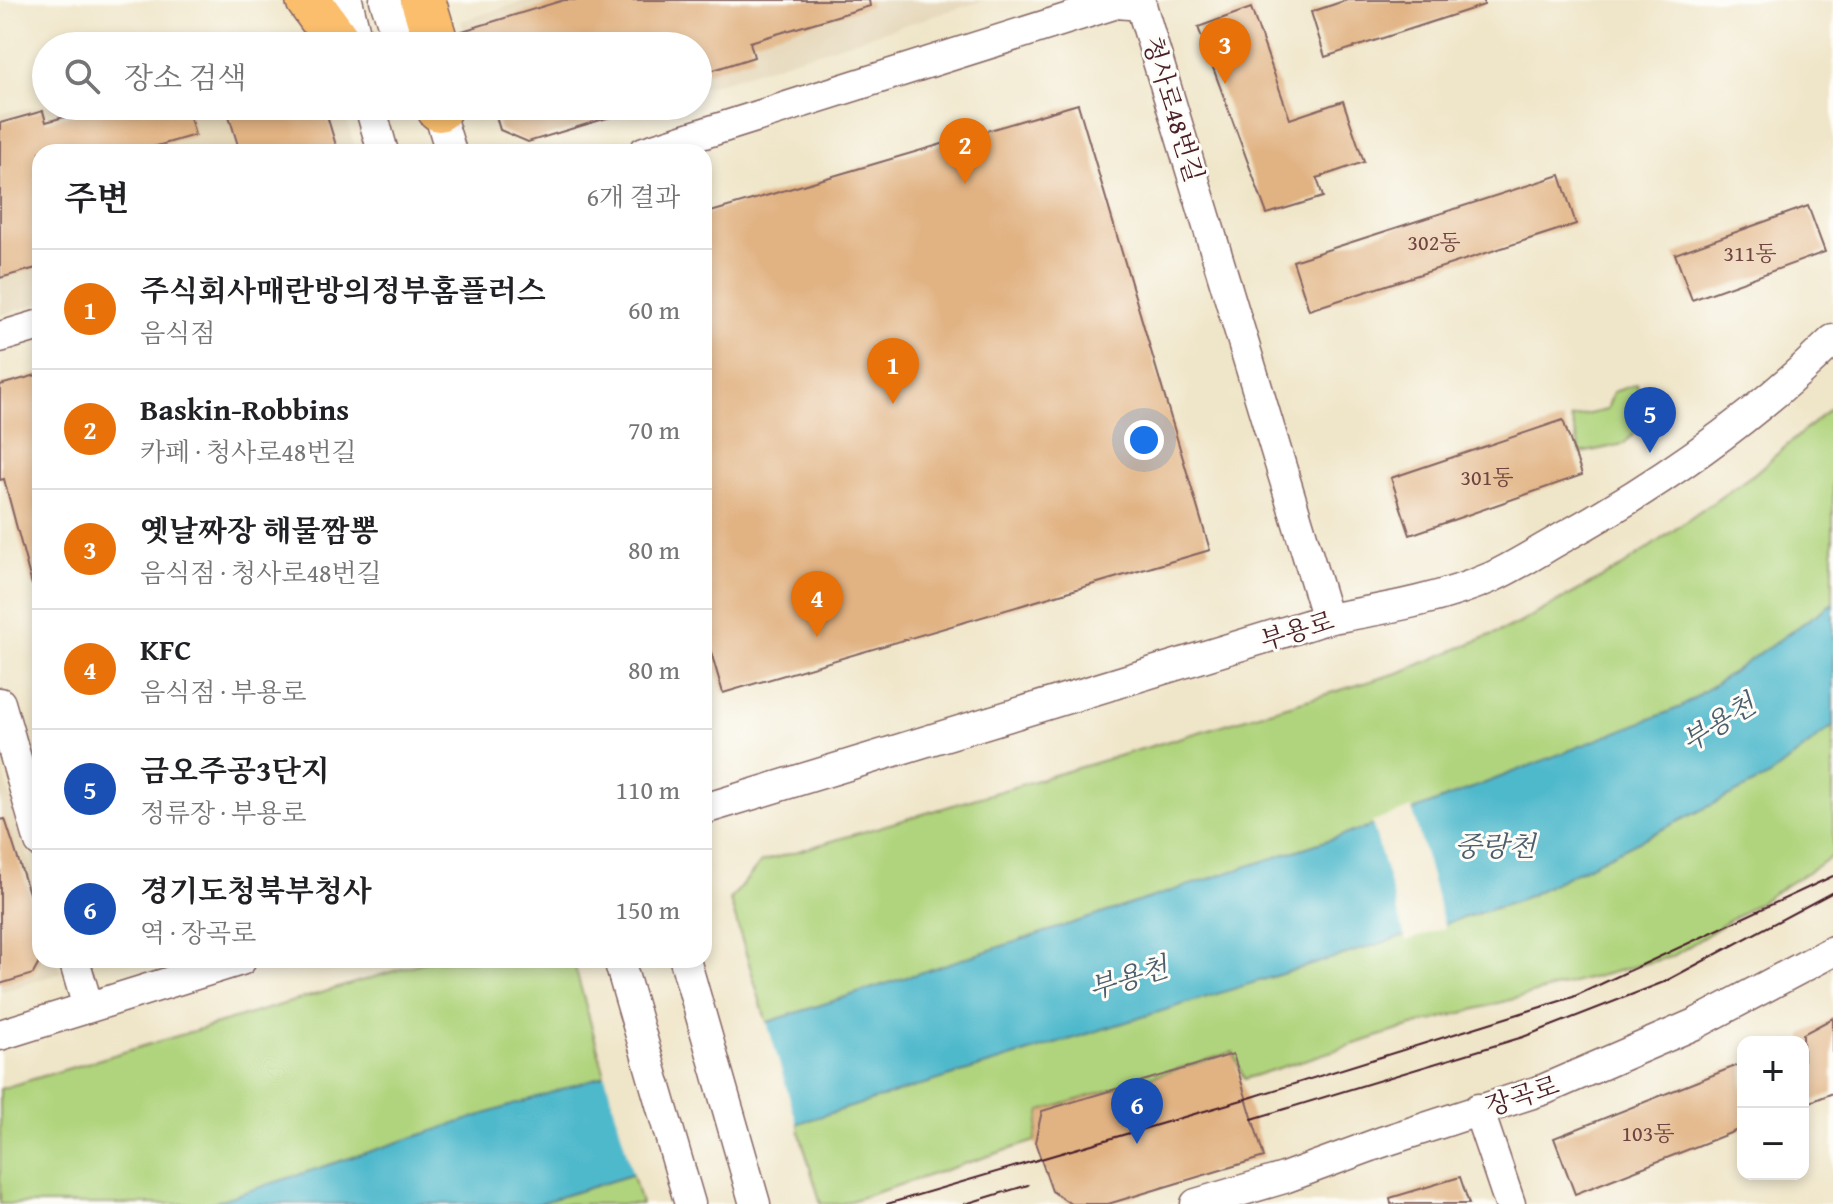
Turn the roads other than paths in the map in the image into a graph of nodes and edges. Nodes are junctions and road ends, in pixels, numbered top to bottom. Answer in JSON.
{"nodes":[{"id":1,"x":308,"y":0,"type":"edge"},
{"id":2,"x":347,"y":0,"type":"edge"},
{"id":3,"x":385,"y":0,"type":"edge"},
{"id":4,"x":423,"y":0,"type":"edge"},
{"id":5,"x":331,"y":32,"type":"edge"},
{"id":6,"x":355,"y":32,"type":"edge"},
{"id":7,"x":395,"y":32,"type":"edge"},
{"id":8,"x":433,"y":32,"type":"edge"},
{"id":9,"x":374,"y":120,"type":"edge"},
{"id":10,"x":442,"y":120,"type":"edge"},
{"id":11,"x":381,"y":144,"type":"edge"},
{"id":12,"x":449,"y":144,"type":"edge"},
{"id":13,"x":669,"y":144,"type":"edge"},
{"id":14,"x":32,"y":327,"type":"edge"},
{"id":15,"x":0,"y":337,"type":"edge"},
{"id":16,"x":1833,"y":340,"type":"edge"},
{"id":17,"x":1327,"y":619,"type":"junction"},
{"id":18,"x":0,"y":703,"type":"edge"},
{"id":19,"x":32,"y":795,"type":"edge"},
{"id":20,"x":712,"y":807,"type":"edge"},
{"id":21,"x":1833,"y":951,"type":"edge"},
{"id":22,"x":76,"y":968,"type":"edge"},
{"id":23,"x":215,"y":968,"type":"edge"},
{"id":24,"x":621,"y":968,"type":"edge"},
{"id":25,"x":687,"y":968,"type":"edge"},
{"id":26,"x":88,"y":1007,"type":"junction"},
{"id":27,"x":0,"y":1035,"type":"edge"},
{"id":28,"x":1478,"y":1109,"type":"junction"},
{"id":29,"x":1288,"y":1191,"type":"edge"},
{"id":30,"x":690,"y":1204,"type":"edge"},
{"id":31,"x":755,"y":1204,"type":"edge"},
{"id":32,"x":1196,"y":1204,"type":"edge"},
{"id":33,"x":1510,"y":1204,"type":"edge"}],
"edges":[{"from":1,"to":5,"type":"main road"},
{"from":2,"to":6,"type":"street"},
{"from":3,"to":7,"type":"street"},
{"from":4,"to":8,"type":"main road"},
{"from":9,"to":11,"type":"street"},
{"from":10,"to":12,"type":"street"},
{"from":13,"to":17,"type":"street","name":"청사로48번길"},
{"from":14,"to":15,"type":"street"},
{"from":16,"to":17,"type":"street","name":"부용로"},
{"from":17,"to":20,"type":"street","name":"부용로"},
{"from":18,"to":19,"type":"street"},
{"from":21,"to":28,"type":"street","name":"장곡로"},
{"from":22,"to":26,"type":"street"},
{"from":23,"to":26,"type":"street"},
{"from":24,"to":30,"type":"street"},
{"from":25,"to":31,"type":"street"},
{"from":26,"to":27,"type":"street"},
{"from":28,"to":29,"type":"street","name":"장곡로"},
{"from":28,"to":33,"type":"street"},
{"from":29,"to":32,"type":"street","name":"장곡로"}]}
